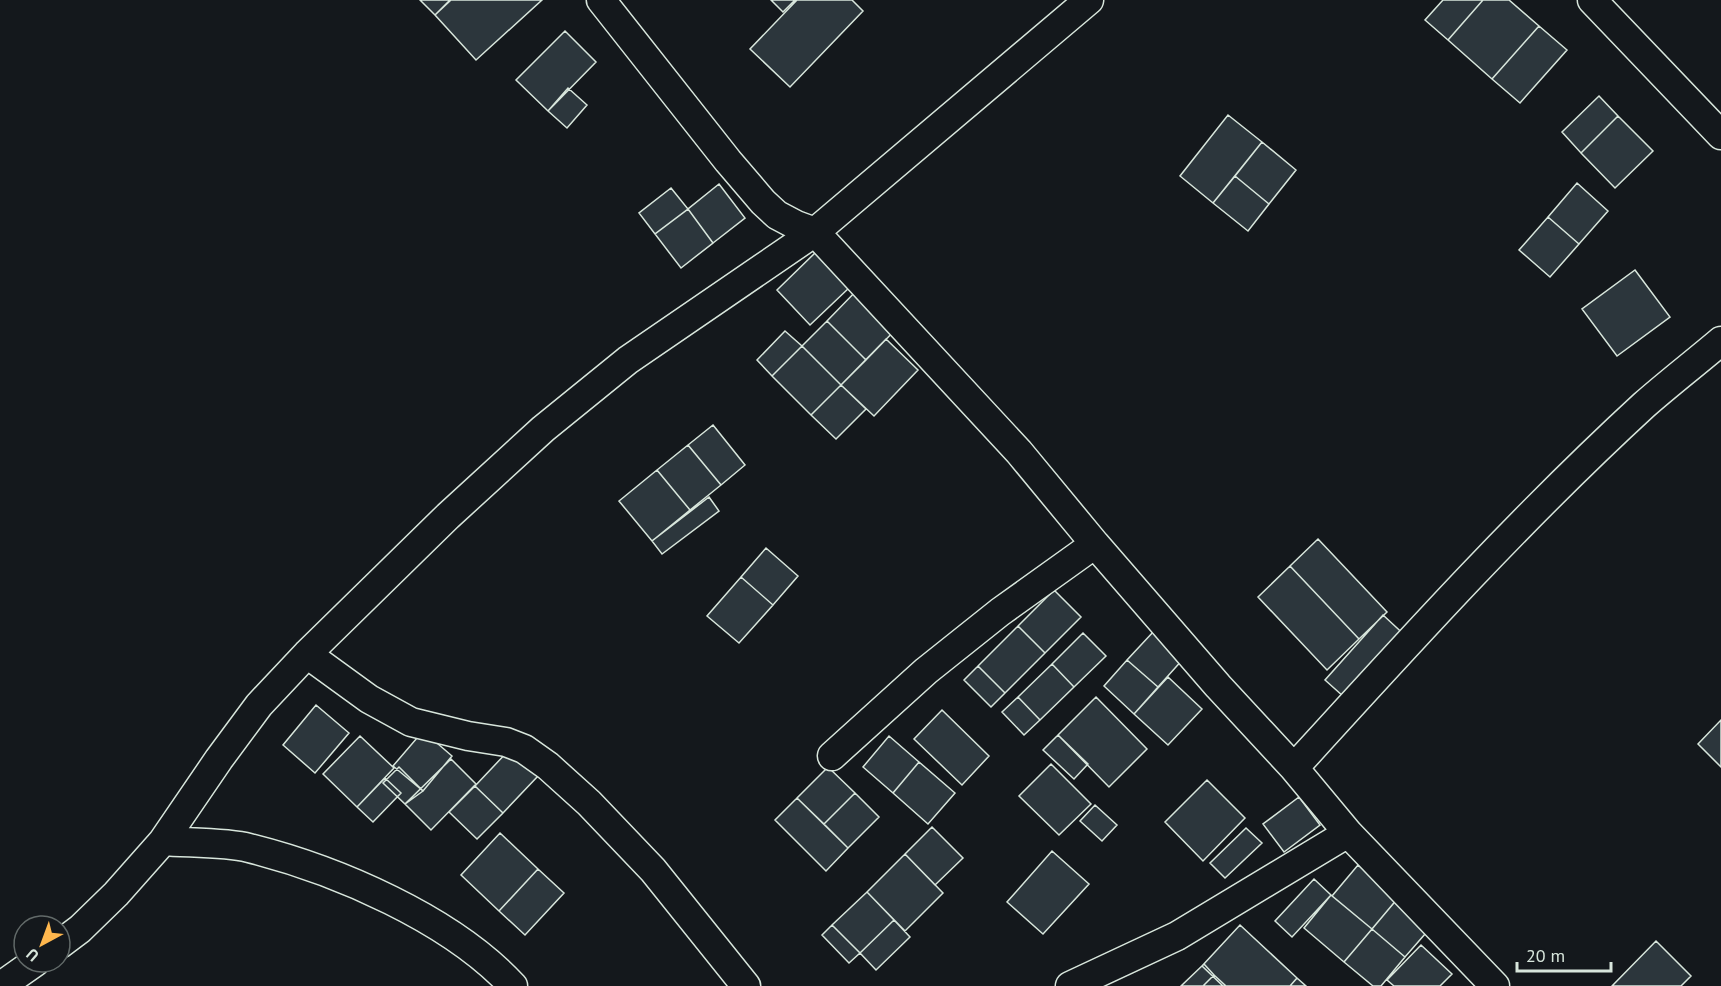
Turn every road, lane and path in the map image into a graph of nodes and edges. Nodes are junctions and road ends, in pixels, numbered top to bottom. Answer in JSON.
{"nodes":[{"id":1,"x":601,"y":0,"type":"edge"},
{"id":2,"x":1089,"y":0,"type":"edge"},
{"id":3,"x":1592,"y":0,"type":"edge"},
{"id":4,"x":1721,"y":135,"type":"edge"},
{"id":5,"x":815,"y":232,"type":"junction"},
{"id":6,"x":1721,"y":341,"type":"edge"},
{"id":7,"x":1095,"y":544,"type":"junction"},
{"id":8,"x":307,"y":654,"type":"junction"},
{"id":9,"x":832,"y":756,"type":"dead end"},
{"id":10,"x":1294,"y":768,"type":"junction"},
{"id":11,"x":1348,"y":832,"type":"junction"},
{"id":12,"x":163,"y":841,"type":"junction"},
{"id":13,"x":72,"y":935,"type":"edge"},
{"id":14,"x":18,"y":974,"type":"edge"},
{"id":15,"x":1,"y":986,"type":"edge"},
{"id":16,"x":513,"y":986,"type":"edge"},
{"id":17,"x":746,"y":986,"type":"edge"},
{"id":18,"x":1070,"y":986,"type":"edge"},
{"id":19,"x":1495,"y":986,"type":"edge"}],
"edges":[{"from":1,"to":5,"type":"street"},
{"from":2,"to":5,"type":"street"},
{"from":3,"to":4,"type":"street"},
{"from":5,"to":7,"type":"street"},
{"from":5,"to":8,"type":"street"},
{"from":6,"to":10,"type":"street"},
{"from":7,"to":9,"type":"street"},
{"from":7,"to":10,"type":"street"},
{"from":8,"to":12,"type":"street"},
{"from":8,"to":17,"type":"street"},
{"from":10,"to":11,"type":"street"},
{"from":11,"to":18,"type":"street"},
{"from":11,"to":19,"type":"street"},
{"from":12,"to":13,"type":"street"},
{"from":12,"to":16,"type":"street"},
{"from":14,"to":15,"type":"street"}]}
